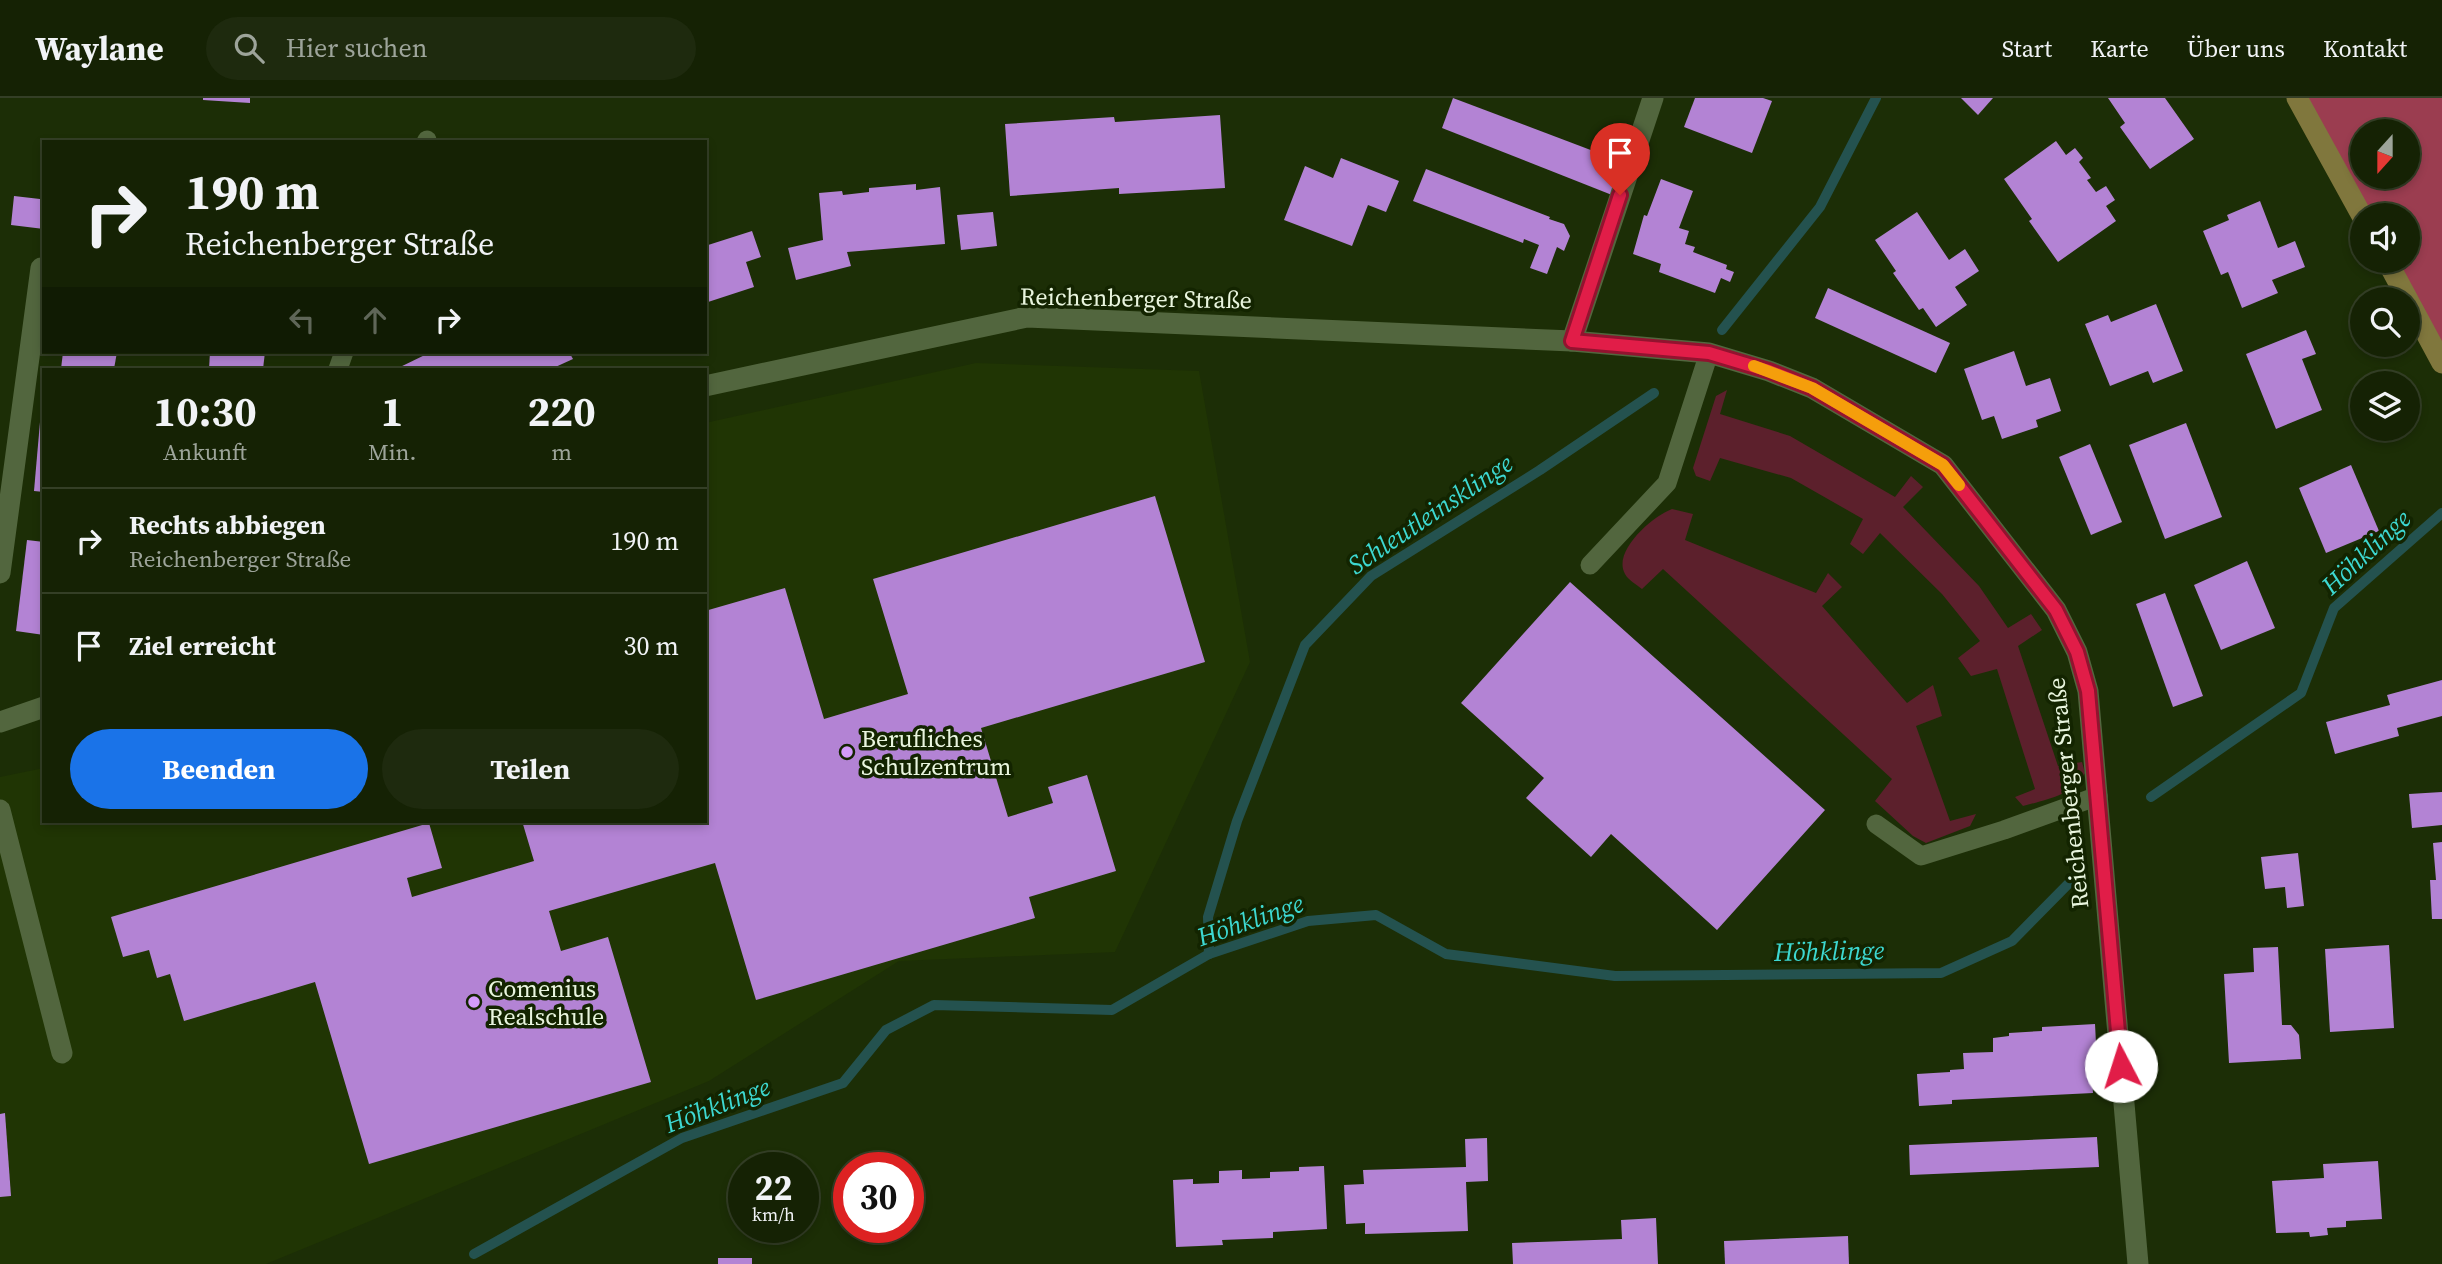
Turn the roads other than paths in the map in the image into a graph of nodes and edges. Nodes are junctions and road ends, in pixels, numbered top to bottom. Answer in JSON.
{"nodes":[{"id":1,"x":1653,"y":98,"type":"edge"},
{"id":2,"x":2297,"y":98,"type":"edge"},
{"id":3,"x":2355,"y":203,"type":"edge"},
{"id":4,"x":41,"y":268,"type":"dead end"},
{"id":5,"x":2393,"y":273,"type":"edge"},
{"id":6,"x":1572,"y":341,"type":"junction"},
{"id":7,"x":1709,"y":353,"type":"junction"},
{"id":8,"x":2442,"y":363,"type":"edge"},
{"id":9,"x":707,"y":386,"type":"edge"},
{"id":10,"x":1590,"y":565,"type":"dead end"},
{"id":11,"x":0,"y":573,"type":"edge"},
{"id":12,"x":42,"y":708,"type":"edge"},
{"id":13,"x":0,"y":722,"type":"edge"},
{"id":14,"x":2098,"y":796,"type":"junction"},
{"id":15,"x":0,"y":810,"type":"edge"},
{"id":16,"x":1876,"y":824,"type":"dead end"},
{"id":17,"x":62,"y":1053,"type":"dead end"},
{"id":18,"x":2138,"y":1264,"type":"edge"}],
"edges":[{"from":1,"to":6,"type":"street"},
{"from":2,"to":3,"type":"street"},
{"from":4,"to":11,"type":"street"},
{"from":5,"to":8,"type":"street"},
{"from":6,"to":7,"type":"street","name":"Reichenberger Straße"},
{"from":6,"to":9,"type":"street","name":"Reichenberger Straße"},
{"from":7,"to":10,"type":"lane"},
{"from":7,"to":14,"type":"street","name":"Reichenberger Straße"},
{"from":12,"to":13,"type":"street"},
{"from":14,"to":16,"type":"lane"},
{"from":14,"to":18,"type":"street","name":"Reichenberger Straße"},
{"from":15,"to":17,"type":"street"}]}
